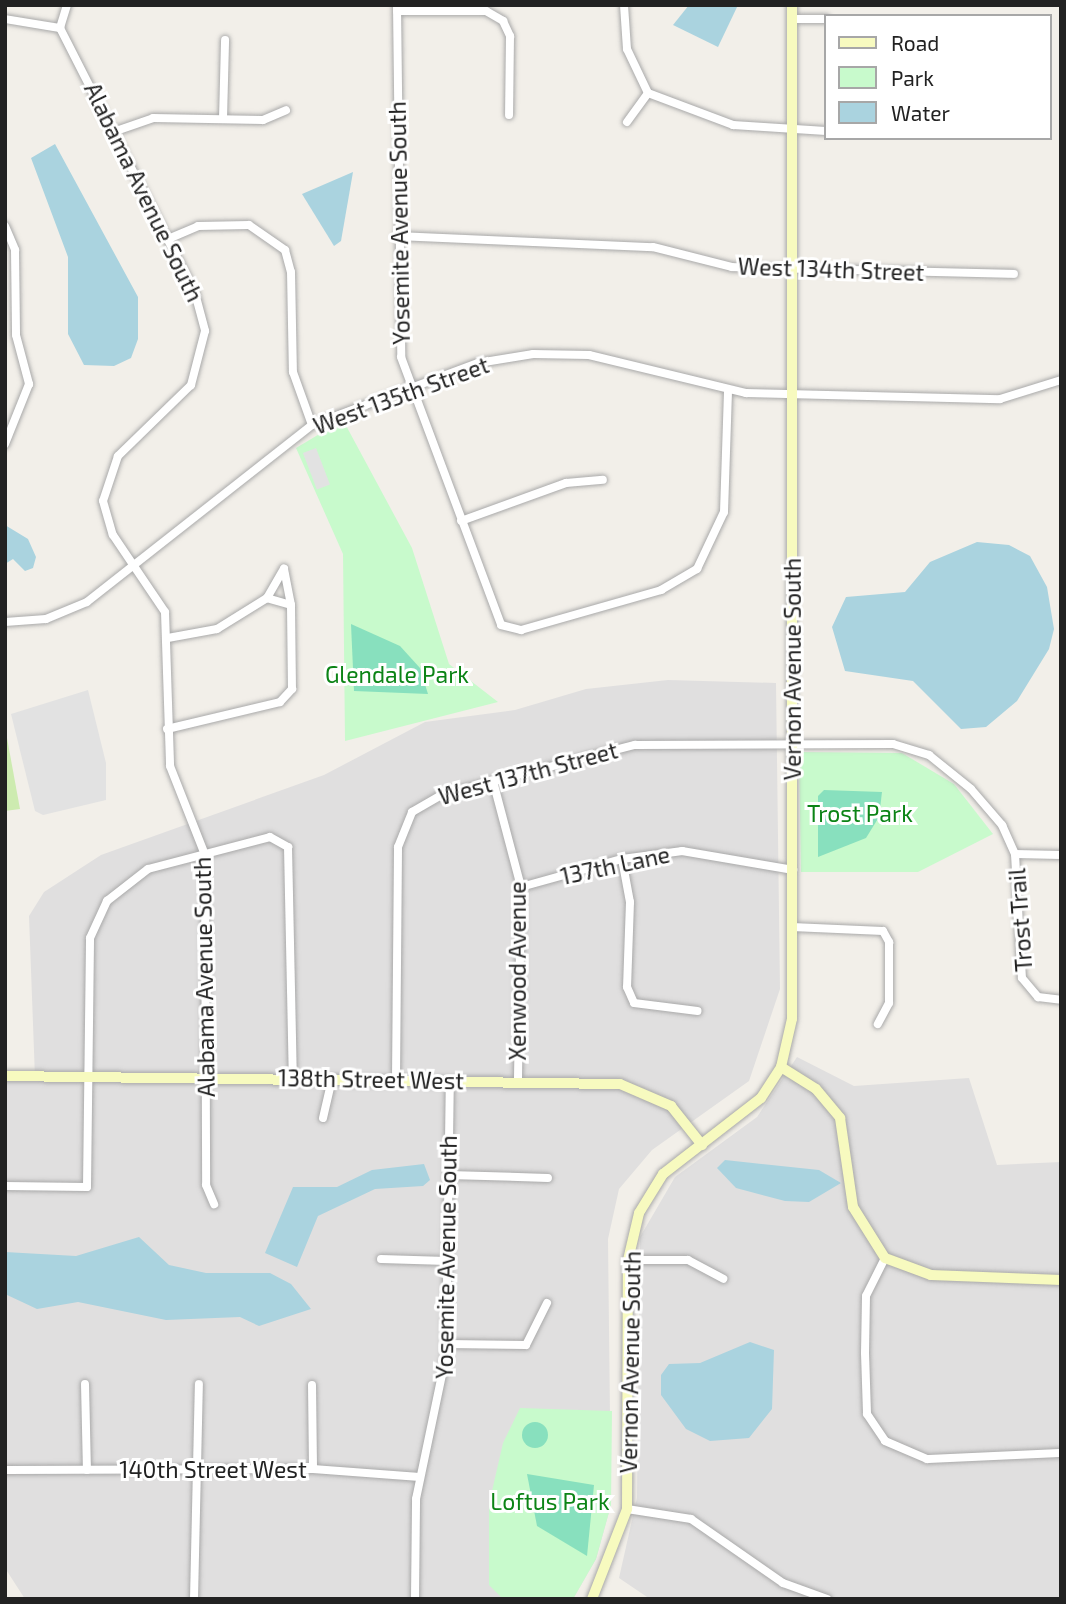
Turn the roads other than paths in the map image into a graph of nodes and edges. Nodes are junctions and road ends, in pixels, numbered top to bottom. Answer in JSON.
{"nodes":[{"id":1,"x":67,"y":5,"type":"edge"},
{"id":2,"x":624,"y":5,"type":"edge"},
{"id":3,"x":792,"y":5,"type":"edge"},
{"id":4,"x":397,"y":8,"type":"edge"},
{"id":5,"x":5,"y":19,"type":"edge"},
{"id":6,"x":792,"y":19,"type":"junction"},
{"id":7,"x":824,"y":19,"type":"edge"},
{"id":8,"x":60,"y":28,"type":"junction"},
{"id":9,"x":225,"y":40,"type":"dead end"},
{"id":10,"x":648,"y":93,"type":"junction"},
{"id":11,"x":286,"y":110,"type":"dead end"},
{"id":12,"x":509,"y":115,"type":"dead end"},
{"id":13,"x":223,"y":119,"type":"junction"},
{"id":14,"x":626,"y":122,"type":"dead end"},
{"id":15,"x":116,"y":131,"type":"junction"},
{"id":16,"x":792,"y":131,"type":"junction"},
{"id":17,"x":824,"y":131,"type":"edge"},
{"id":18,"x":5,"y":226,"type":"edge"},
{"id":19,"x":397,"y":236,"type":"junction"},
{"id":20,"x":168,"y":239,"type":"junction"},
{"id":21,"x":790,"y":268,"type":"junction"},
{"id":22,"x":1014,"y":274,"type":"dead end"},
{"id":23,"x":16,"y":335,"type":"junction"},
{"id":24,"x":5,"y":336,"type":"edge"},
{"id":25,"x":1061,"y":380,"type":"edge"},
{"id":26,"x":410,"y":387,"type":"junction"},
{"id":27,"x":728,"y":390,"type":"junction"},
{"id":28,"x":792,"y":394,"type":"junction"},
{"id":29,"x":313,"y":425,"type":"junction"},
{"id":30,"x":5,"y":444,"type":"edge"},
{"id":31,"x":603,"y":480,"type":"dead end"},
{"id":32,"x":461,"y":521,"type":"junction"},
{"id":33,"x":135,"y":564,"type":"junction"},
{"id":34,"x":267,"y":598,"type":"junction"},
{"id":35,"x":291,"y":605,"type":"junction"},
{"id":36,"x":5,"y":622,"type":"edge"},
{"id":37,"x":168,"y":638,"type":"junction"},
{"id":38,"x":167,"y":729,"type":"junction"},
{"id":39,"x":792,"y":744,"type":"junction"},
{"id":40,"x":493,"y":781,"type":"junction"},
{"id":41,"x":1015,"y":854,"type":"junction"},
{"id":42,"x":205,"y":855,"type":"junction"},
{"id":43,"x":1061,"y":855,"type":"edge"},
{"id":44,"x":622,"y":859,"type":"junction"},
{"id":45,"x":793,"y":870,"type":"junction"},
{"id":46,"x":521,"y":887,"type":"junction"},
{"id":47,"x":792,"y":927,"type":"junction"},
{"id":48,"x":1061,"y":1000,"type":"edge"},
{"id":49,"x":698,"y":1011,"type":"dead end"},
{"id":50,"x":878,"y":1024,"type":"dead end"},
{"id":51,"x":781,"y":1067,"type":"junction"},
{"id":52,"x":5,"y":1069,"type":"edge"},
{"id":53,"x":88,"y":1074,"type":"junction"},
{"id":54,"x":11,"y":1075,"type":"edge"},
{"id":55,"x":206,"y":1077,"type":"junction"},
{"id":56,"x":293,"y":1078,"type":"junction"},
{"id":57,"x":332,"y":1079,"type":"junction"},
{"id":58,"x":396,"y":1079,"type":"junction"},
{"id":59,"x":450,"y":1081,"type":"junction"},
{"id":60,"x":518,"y":1081,"type":"junction"},
{"id":61,"x":323,"y":1118,"type":"dead end"},
{"id":62,"x":702,"y":1145,"type":"junction"},
{"id":63,"x":449,"y":1175,"type":"junction"},
{"id":64,"x":548,"y":1178,"type":"dead end"},
{"id":65,"x":5,"y":1186,"type":"edge"},
{"id":66,"x":214,"y":1204,"type":"dead end"},
{"id":67,"x":886,"y":1258,"type":"junction"},
{"id":68,"x":381,"y":1259,"type":"dead end"},
{"id":69,"x":628,"y":1260,"type":"junction"},
{"id":70,"x":447,"y":1261,"type":"junction"},
{"id":71,"x":723,"y":1279,"type":"dead end"},
{"id":72,"x":1061,"y":1280,"type":"edge"},
{"id":73,"x":547,"y":1303,"type":"dead end"},
{"id":74,"x":447,"y":1344,"type":"junction"},
{"id":75,"x":85,"y":1384,"type":"dead end"},
{"id":76,"x":199,"y":1384,"type":"dead end"},
{"id":77,"x":312,"y":1385,"type":"dead end"},
{"id":78,"x":1061,"y":1453,"type":"edge"},
{"id":79,"x":313,"y":1469,"type":"junction"},
{"id":80,"x":5,"y":1470,"type":"edge"},
{"id":81,"x":86,"y":1470,"type":"junction"},
{"id":82,"x":197,"y":1470,"type":"junction"},
{"id":83,"x":420,"y":1476,"type":"junction"},
{"id":84,"x":627,"y":1510,"type":"junction"},
{"id":85,"x":194,"y":1599,"type":"edge"},
{"id":86,"x":415,"y":1599,"type":"edge"},
{"id":87,"x":592,"y":1599,"type":"edge"},
{"id":88,"x":827,"y":1599,"type":"edge"}],
"edges":[{"from":1,"to":8,"type":"street"},
{"from":2,"to":10,"type":"street"},
{"from":3,"to":6,"type":"street","name":"Vernon Avenue South"},
{"from":4,"to":12,"type":"street"},
{"from":4,"to":19,"type":"street","name":"Yosemite Avenue South"},
{"from":5,"to":8,"type":"street"},
{"from":6,"to":7,"type":"street"},
{"from":6,"to":16,"type":"street","name":"Vernon Avenue South"},
{"from":8,"to":15,"type":"street","name":"Alabama Avenue South"},
{"from":9,"to":13,"type":"street"},
{"from":10,"to":14,"type":"street"},
{"from":10,"to":16,"type":"street"},
{"from":11,"to":13,"type":"street"},
{"from":13,"to":15,"type":"street"},
{"from":15,"to":20,"type":"street","name":"Alabama Avenue South"},
{"from":16,"to":17,"type":"street"},
{"from":16,"to":21,"type":"street","name":"Vernon Avenue South"},
{"from":18,"to":23,"type":"street"},
{"from":19,"to":21,"type":"street","name":"West 134th Street"},
{"from":19,"to":26,"type":"street","name":"Yosemite Avenue South"},
{"from":20,"to":29,"type":"street"},
{"from":20,"to":33,"type":"street","name":"Alabama Avenue South"},
{"from":21,"to":22,"type":"street","name":"West 134th Street"},
{"from":21,"to":28,"type":"street","name":"Vernon Avenue South"},
{"from":23,"to":24,"type":"street"},
{"from":23,"to":30,"type":"street"},
{"from":25,"to":28,"type":"street","name":"West 135th Street"},
{"from":26,"to":27,"type":"street","name":"West 135th Street"},
{"from":26,"to":29,"type":"street","name":"West 135th Street"},
{"from":26,"to":32,"type":"street","name":"Yosemite Avenue South"},
{"from":27,"to":28,"type":"street","name":"West 135th Street"},
{"from":27,"to":32,"type":"street","name":"Yosemite Avenue South"},
{"from":28,"to":39,"type":"street","name":"Vernon Avenue South"},
{"from":29,"to":33,"type":"street","name":"West 135th Street"},
{"from":31,"to":32,"type":"street"},
{"from":33,"to":36,"type":"street","name":"West 135th Street"},
{"from":33,"to":37,"type":"street","name":"Alabama Avenue South"},
{"from":34,"to":35,"type":"street"},
{"from":34,"to":35,"type":"street"},
{"from":34,"to":37,"type":"street"},
{"from":35,"to":38,"type":"street"},
{"from":37,"to":38,"type":"street","name":"Alabama Avenue South"},
{"from":38,"to":42,"type":"street","name":"Alabama Avenue South"},
{"from":39,"to":40,"type":"street","name":"West 137th Street"},
{"from":39,"to":41,"type":"street","name":"West 137th Street"},
{"from":39,"to":45,"type":"street","name":"Vernon Avenue South"},
{"from":40,"to":46,"type":"street","name":"Xenwood Avenue"},
{"from":40,"to":58,"type":"street","name":"West 137th Street"},
{"from":41,"to":43,"type":"street"},
{"from":41,"to":48,"type":"street","name":"Trost Trail"},
{"from":42,"to":53,"type":"street"},
{"from":42,"to":55,"type":"street","name":"Alabama Avenue South"},
{"from":42,"to":56,"type":"street"},
{"from":44,"to":45,"type":"street","name":"137th Lane"},
{"from":44,"to":46,"type":"street","name":"137th Lane"},
{"from":44,"to":49,"type":"street"},
{"from":45,"to":47,"type":"street","name":"Vernon Avenue South"},
{"from":46,"to":60,"type":"street","name":"Xenwood Avenue"},
{"from":47,"to":50,"type":"street"},
{"from":47,"to":51,"type":"street","name":"Vernon Avenue South"},
{"from":51,"to":62,"type":"street","name":"Vernon Avenue South"},
{"from":51,"to":67,"type":"street"},
{"from":52,"to":54,"type":"street"},
{"from":53,"to":54,"type":"street","name":"138th Street West"},
{"from":53,"to":55,"type":"street","name":"138th Street West"},
{"from":53,"to":65,"type":"street"},
{"from":55,"to":56,"type":"street","name":"138th Street West"},
{"from":55,"to":66,"type":"street","name":"Alabama Avenue South"},
{"from":56,"to":57,"type":"street","name":"138th Street West"},
{"from":57,"to":58,"type":"street","name":"138th Street West"},
{"from":57,"to":61,"type":"street"},
{"from":58,"to":59,"type":"street","name":"138th Street West"},
{"from":59,"to":60,"type":"street","name":"138th Street West"},
{"from":59,"to":63,"type":"street","name":"Yosemite Avenue South"},
{"from":60,"to":62,"type":"street","name":"138th Street West"},
{"from":62,"to":69,"type":"street","name":"Vernon Avenue South"},
{"from":63,"to":64,"type":"street"},
{"from":63,"to":70,"type":"street","name":"Yosemite Avenue South"},
{"from":67,"to":72,"type":"street"},
{"from":67,"to":78,"type":"street"},
{"from":68,"to":70,"type":"street"},
{"from":69,"to":71,"type":"street"},
{"from":69,"to":84,"type":"street","name":"Vernon Avenue South"},
{"from":70,"to":74,"type":"street","name":"Yosemite Avenue South"},
{"from":73,"to":74,"type":"street"},
{"from":74,"to":83,"type":"street","name":"Yosemite Avenue South"},
{"from":75,"to":81,"type":"street"},
{"from":76,"to":82,"type":"street"},
{"from":77,"to":79,"type":"street"},
{"from":79,"to":82,"type":"street","name":"140th Street West"},
{"from":79,"to":83,"type":"street","name":"140th Street West"},
{"from":80,"to":81,"type":"street","name":"140th Street West"},
{"from":81,"to":82,"type":"street","name":"140th Street West"},
{"from":82,"to":85,"type":"street"},
{"from":83,"to":86,"type":"street","name":"Yosemite Avenue South"},
{"from":84,"to":87,"type":"street","name":"Vernon Avenue South"},
{"from":84,"to":88,"type":"street"}]}
